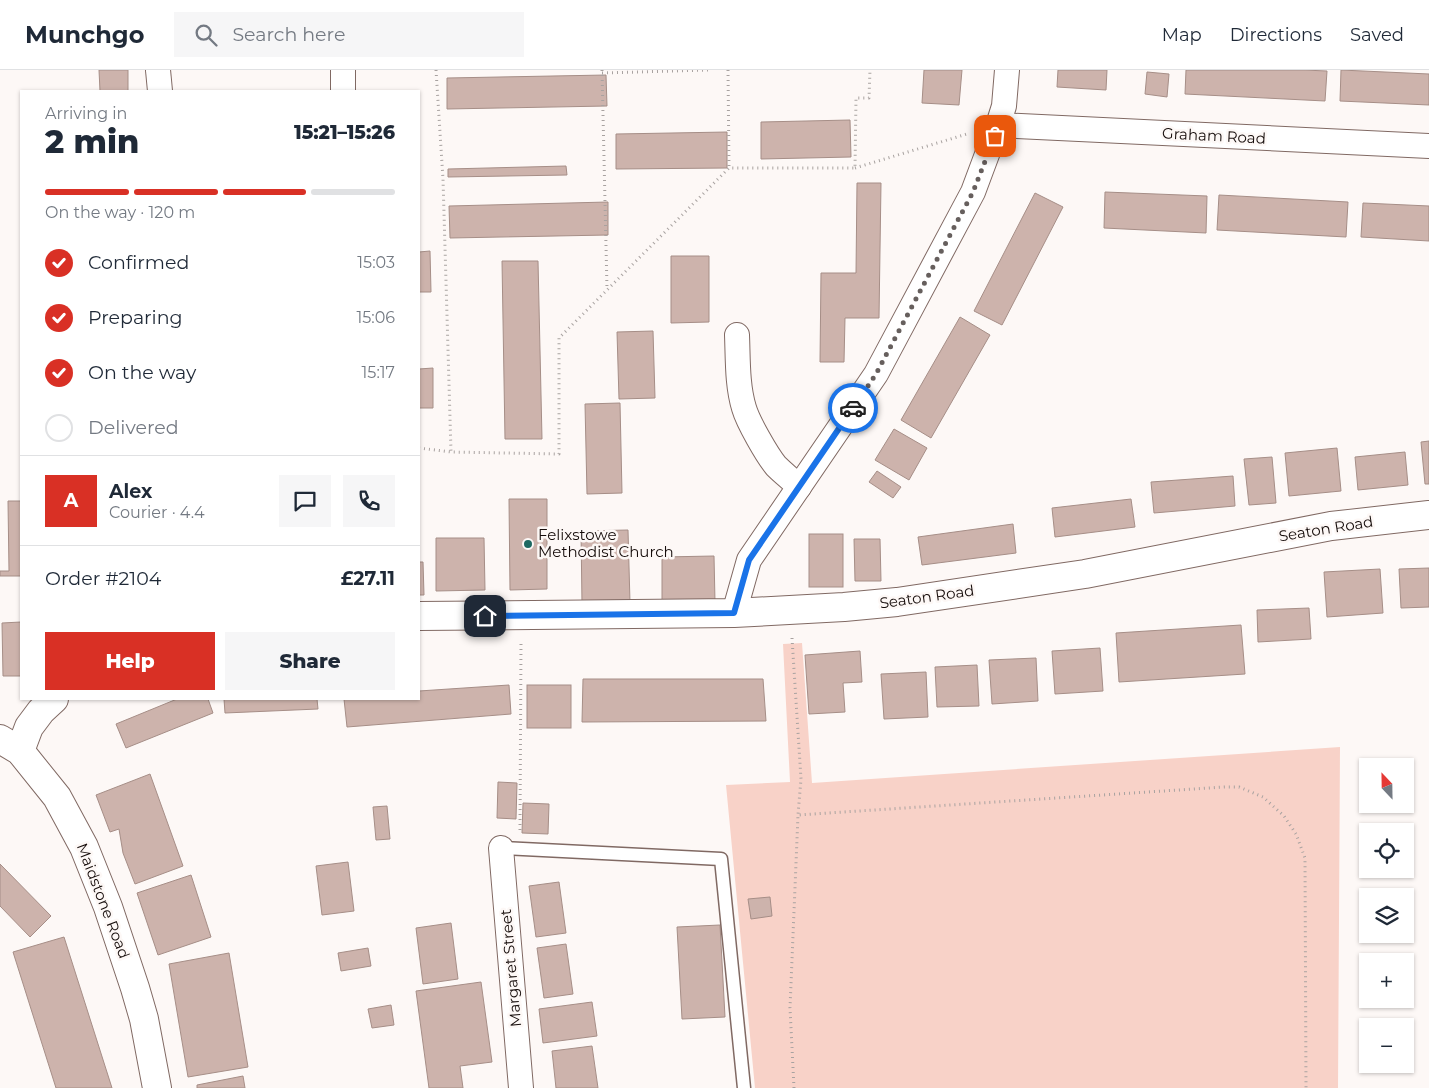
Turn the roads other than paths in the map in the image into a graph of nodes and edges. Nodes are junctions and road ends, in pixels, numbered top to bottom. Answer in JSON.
{"nodes":[{"id":1,"x":158,"y":70,"type":"edge"},
{"id":2,"x":343,"y":70,"type":"edge"},
{"id":3,"x":1007,"y":70,"type":"edge"},
{"id":4,"x":160,"y":90,"type":"edge"},
{"id":5,"x":343,"y":90,"type":"edge"},
{"id":6,"x":998,"y":125,"type":"junction"},
{"id":7,"x":1429,"y":146,"type":"edge"},
{"id":8,"x":737,"y":335,"type":"dead end"},
{"id":9,"x":799,"y":487,"type":"junction"},
{"id":10,"x":1429,"y":515,"type":"edge"},
{"id":11,"x":734,"y":613,"type":"junction"},
{"id":12,"x":420,"y":616,"type":"edge"},
{"id":13,"x":53,"y":700,"type":"edge"},
{"id":14,"x":10,"y":745,"type":"edge"},
{"id":15,"x":510,"y":848,"type":"joint"},
{"id":16,"x":157,"y":1088,"type":"edge"},
{"id":17,"x":521,"y":1088,"type":"edge"},
{"id":18,"x":744,"y":1088,"type":"edge"}],
"edges":[{"from":1,"to":4,"type":"street"},
{"from":2,"to":5,"type":"street"},
{"from":3,"to":6,"type":"street"},
{"from":6,"to":7,"type":"street","name":"Graham Road"},
{"from":6,"to":9,"type":"street"},
{"from":8,"to":9,"type":"street"},
{"from":9,"to":11,"type":"street"},
{"from":10,"to":11,"type":"street","name":"Seaton Road"},
{"from":11,"to":12,"type":"street","name":"Seaton Road"},
{"from":13,"to":14,"type":"street"},
{"from":14,"to":16,"type":"street","name":"Maidstone Road"},
{"from":15,"to":17,"type":"street","name":"Margaret Street"},
{"from":15,"to":18,"type":"lane"}]}
